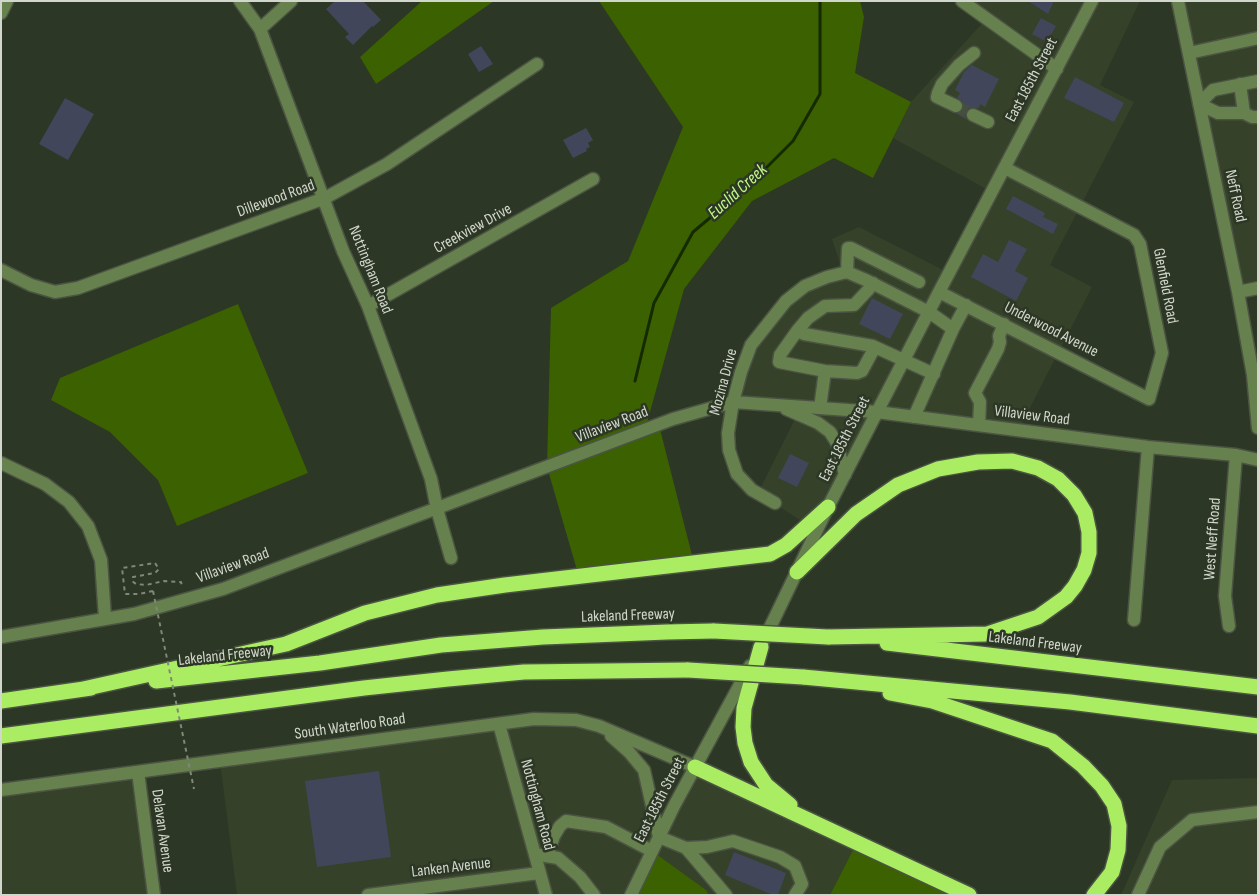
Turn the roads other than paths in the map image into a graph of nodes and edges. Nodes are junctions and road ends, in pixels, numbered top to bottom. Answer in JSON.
{"nodes":[{"id":1,"x":7,"y":1,"type":"edge"},
{"id":2,"x":240,"y":1,"type":"edge"},
{"id":3,"x":291,"y":1,"type":"edge"},
{"id":4,"x":962,"y":1,"type":"edge"},
{"id":5,"x":1092,"y":1,"type":"edge"},
{"id":6,"x":1178,"y":1,"type":"edge"},
{"id":7,"x":1,"y":13,"type":"edge"},
{"id":8,"x":260,"y":29,"type":"junction"},
{"id":9,"x":1258,"y":38,"type":"edge"},
{"id":10,"x":974,"y":53,"type":"dead end"},
{"id":11,"x":1189,"y":53,"type":"junction"},
{"id":12,"x":537,"y":64,"type":"dead end"},
{"id":13,"x":1057,"y":69,"type":"junction"},
{"id":14,"x":1258,"y":81,"type":"edge"},
{"id":15,"x":1240,"y":84,"type":"junction"},
{"id":16,"x":1200,"y":104,"type":"junction"},
{"id":17,"x":956,"y":106,"type":"tunnel mouth"},
{"id":18,"x":1244,"y":113,"type":"junction"},
{"id":19,"x":973,"y":114,"type":"tunnel mouth"},
{"id":20,"x":1258,"y":117,"type":"edge"},
{"id":21,"x":988,"y":122,"type":"dead end"},
{"id":22,"x":1005,"y":168,"type":"junction"},
{"id":23,"x":593,"y":179,"type":"dead end"},
{"id":24,"x":325,"y":198,"type":"junction"},
{"id":25,"x":887,"y":266,"type":"junction"},
{"id":26,"x":1,"y":270,"type":"edge"},
{"id":27,"x":847,"y":272,"type":"junction"},
{"id":28,"x":919,"y":282,"type":"dead end"},
{"id":29,"x":876,"y":284,"type":"junction"},
{"id":30,"x":1258,"y":288,"type":"edge"},
{"id":31,"x":939,"y":292,"type":"junction"},
{"id":32,"x":1238,"y":292,"type":"junction"},
{"id":33,"x":966,"y":305,"type":"junction"},
{"id":34,"x":368,"y":306,"type":"junction"},
{"id":35,"x":929,"y":312,"type":"junction"},
{"id":36,"x":1004,"y":324,"type":"junction"},
{"id":37,"x":953,"y":329,"type":"junction"},
{"id":38,"x":797,"y":331,"type":"junction"},
{"id":39,"x":875,"y":347,"type":"junction"},
{"id":40,"x":903,"y":361,"type":"junction"},
{"id":41,"x":825,"y":371,"type":"junction"},
{"id":42,"x":934,"y":374,"type":"junction"},
{"id":43,"x":1149,"y":399,"type":"joint"},
{"id":44,"x":733,"y":402,"type":"junction"},
{"id":45,"x":777,"y":405,"type":"junction"},
{"id":46,"x":820,"y":408,"type":"junction"},
{"id":47,"x":877,"y":412,"type":"junction"},
{"id":48,"x":914,"y":417,"type":"junction"},
{"id":49,"x":979,"y":425,"type":"junction"},
{"id":50,"x":1258,"y":427,"type":"edge"},
{"id":51,"x":1148,"y":447,"type":"junction"},
{"id":52,"x":1236,"y":455,"type":"junction"},
{"id":53,"x":1258,"y":460,"type":"edge"},
{"id":54,"x":1,"y":462,"type":"edge"},
{"id":55,"x":845,"y":475,"type":"junction"},
{"id":56,"x":775,"y":503,"type":"dead end"},
{"id":57,"x":828,"y":508,"type":"junction"},
{"id":58,"x":437,"y":509,"type":"junction"},
{"id":59,"x":452,"y":558,"type":"dead end"},
{"id":60,"x":797,"y":572,"type":"junction"},
{"id":61,"x":105,"y":618,"type":"junction"},
{"id":62,"x":1134,"y":620,"type":"dead end"},
{"id":63,"x":1229,"y":626,"type":"dead end"},
{"id":64,"x":1,"y":637,"type":"edge"},
{"id":65,"x":828,"y":637,"type":"junction"},
{"id":66,"x":761,"y":647,"type":"junction"},
{"id":67,"x":803,"y":677,"type":"junction"},
{"id":68,"x":1258,"y":687,"type":"edge"},
{"id":69,"x":83,"y":689,"type":"junction"},
{"id":70,"x":1,"y":701,"type":"edge"},
{"id":71,"x":499,"y":724,"type":"junction"},
{"id":72,"x":599,"y":726,"type":"junction"},
{"id":73,"x":1258,"y":726,"type":"edge"},
{"id":74,"x":1,"y":736,"type":"edge"},
{"id":75,"x":695,"y":768,"type":"junction"},
{"id":76,"x":138,"y":772,"type":"junction"},
{"id":77,"x":1,"y":790,"type":"edge"},
{"id":78,"x":1258,"y":812,"type":"edge"},
{"id":79,"x":807,"y":818,"type":"junction"},
{"id":80,"x":659,"y":837,"type":"junction"},
{"id":81,"x":686,"y":848,"type":"junction"},
{"id":82,"x":652,"y":852,"type":"junction"},
{"id":83,"x":534,"y":853,"type":"junction"},
{"id":84,"x":547,"y":856,"type":"junction"},
{"id":85,"x":539,"y":872,"type":"junction"},
{"id":86,"x":154,"y":895,"type":"edge"},
{"id":87,"x":368,"y":895,"type":"edge"},
{"id":88,"x":546,"y":895,"type":"edge"},
{"id":89,"x":594,"y":895,"type":"edge"},
{"id":90,"x":631,"y":895,"type":"edge"},
{"id":91,"x":726,"y":895,"type":"edge"},
{"id":92,"x":796,"y":895,"type":"edge"},
{"id":93,"x":969,"y":895,"type":"edge"},
{"id":94,"x":1094,"y":895,"type":"edge"},
{"id":95,"x":1138,"y":895,"type":"edge"}],
"edges":[{"from":1,"to":7,"type":"street"},
{"from":2,"to":8,"type":"street","name":"Nottingham Road"},
{"from":3,"to":8,"type":"street"},
{"from":4,"to":13,"type":"street"},
{"from":5,"to":13,"type":"street","name":"East 185th Street"},
{"from":6,"to":11,"type":"street","name":"Neff Road"},
{"from":8,"to":24,"type":"street","name":"Nottingham Road"},
{"from":9,"to":11,"type":"street"},
{"from":10,"to":17,"type":"street"},
{"from":11,"to":16,"type":"street","name":"Neff Road"},
{"from":12,"to":24,"type":"street","name":"Dillewood Road"},
{"from":13,"to":22,"type":"street","name":"East 185th Street"},
{"from":14,"to":15,"type":"street"},
{"from":15,"to":16,"type":"street"},
{"from":15,"to":18,"type":"street"},
{"from":16,"to":18,"type":"street"},
{"from":16,"to":32,"type":"street","name":"Neff Road"},
{"from":18,"to":20,"type":"street"},
{"from":19,"to":21,"type":"street"},
{"from":22,"to":31,"type":"street","name":"East 185th Street"},
{"from":22,"to":43,"type":"street","name":"Glenfield Road"},
{"from":23,"to":34,"type":"street","name":"Creekview Drive"},
{"from":24,"to":26,"type":"street","name":"Dillewood Road"},
{"from":24,"to":34,"type":"street","name":"Nottingham Road"},
{"from":25,"to":27,"type":"street"},
{"from":25,"to":28,"type":"street"},
{"from":25,"to":29,"type":"street"},
{"from":27,"to":29,"type":"street"},
{"from":27,"to":44,"type":"street","name":"Mozina Drive"},
{"from":29,"to":35,"type":"street"},
{"from":29,"to":38,"type":"street"},
{"from":30,"to":32,"type":"street"},
{"from":31,"to":33,"type":"street","name":"Underwood Avenue"},
{"from":31,"to":35,"type":"street","name":"East 185th Street"},
{"from":32,"to":50,"type":"street","name":"Neff Road"},
{"from":33,"to":36,"type":"street","name":"Underwood Avenue"},
{"from":33,"to":37,"type":"street"},
{"from":34,"to":58,"type":"street","name":"Nottingham Road"},
{"from":35,"to":37,"type":"street"},
{"from":35,"to":40,"type":"street","name":"East 185th Street"},
{"from":36,"to":43,"type":"street","name":"Underwood Avenue"},
{"from":36,"to":49,"type":"street"},
{"from":37,"to":42,"type":"street"},
{"from":38,"to":39,"type":"street"},
{"from":38,"to":41,"type":"street"},
{"from":39,"to":40,"type":"street"},
{"from":39,"to":41,"type":"street"},
{"from":40,"to":42,"type":"street"},
{"from":40,"to":47,"type":"street","name":"East 185th Street"},
{"from":41,"to":46,"type":"street"},
{"from":42,"to":48,"type":"street"},
{"from":44,"to":45,"type":"street","name":"Villaview Road"},
{"from":44,"to":56,"type":"street","name":"Mozina Drive"},
{"from":44,"to":58,"type":"street","name":"Villaview Road"},
{"from":45,"to":46,"type":"street","name":"Villaview Road"},
{"from":45,"to":55,"type":"street"},
{"from":46,"to":47,"type":"street","name":"Villaview Road"},
{"from":47,"to":48,"type":"street","name":"Villaview Road"},
{"from":47,"to":55,"type":"street","name":"East 185th Street"},
{"from":48,"to":49,"type":"street","name":"Villaview Road"},
{"from":49,"to":51,"type":"street","name":"Villaview Road"},
{"from":51,"to":52,"type":"street","name":"Villaview Road"},
{"from":51,"to":62,"type":"street"},
{"from":52,"to":53,"type":"street","name":"Villaview Road"},
{"from":52,"to":63,"type":"street","name":"West Neff Road"},
{"from":54,"to":61,"type":"street"},
{"from":55,"to":57,"type":"street","name":"East 185th Street"},
{"from":57,"to":60,"type":"street","name":"East 185th Street"},
{"from":57,"to":69,"type":"highway"},
{"from":58,"to":59,"type":"street","name":"Nottingham Road"},
{"from":58,"to":61,"type":"street","name":"Villaview Road"},
{"from":60,"to":65,"type":"highway"},
{"from":60,"to":66,"type":"street","name":"East 185th Street"},
{"from":61,"to":64,"type":"street","name":"Villaview Road"},
{"from":65,"to":68,"type":"highway","name":"Lakeland Freeway"},
{"from":65,"to":69,"type":"highway","name":"Lakeland Freeway","bridge":true},
{"from":66,"to":75,"type":"street","name":"East 185th Street"},
{"from":66,"to":79,"type":"highway"},
{"from":67,"to":73,"type":"highway"},
{"from":67,"to":74,"type":"highway","bridge":true},
{"from":67,"to":94,"type":"highway"},
{"from":69,"to":70,"type":"highway","name":"Lakeland Freeway"},
{"from":71,"to":72,"type":"street","name":"South Waterloo Road"},
{"from":71,"to":76,"type":"street","name":"South Waterloo Road"},
{"from":71,"to":83,"type":"street","name":"Nottingham Road"},
{"from":72,"to":75,"type":"street","name":"South Waterloo Road"},
{"from":72,"to":80,"type":"street"},
{"from":75,"to":79,"type":"highway"},
{"from":75,"to":80,"type":"street","name":"East 185th Street"},
{"from":76,"to":77,"type":"street","name":"South Waterloo Road"},
{"from":76,"to":86,"type":"street","name":"Delavan Avenue"},
{"from":78,"to":95,"type":"street"},
{"from":79,"to":93,"type":"highway"},
{"from":80,"to":81,"type":"street"},
{"from":80,"to":82,"type":"street","name":"East 185th Street"},
{"from":81,"to":91,"type":"street"},
{"from":81,"to":92,"type":"street"},
{"from":82,"to":84,"type":"street"},
{"from":82,"to":90,"type":"street","name":"East 185th Street"},
{"from":83,"to":84,"type":"street"},
{"from":83,"to":85,"type":"street","name":"Nottingham Road"},
{"from":84,"to":89,"type":"street"},
{"from":85,"to":87,"type":"street","name":"Lanken Avenue"},
{"from":85,"to":88,"type":"street","name":"Nottingham Road"}]}
